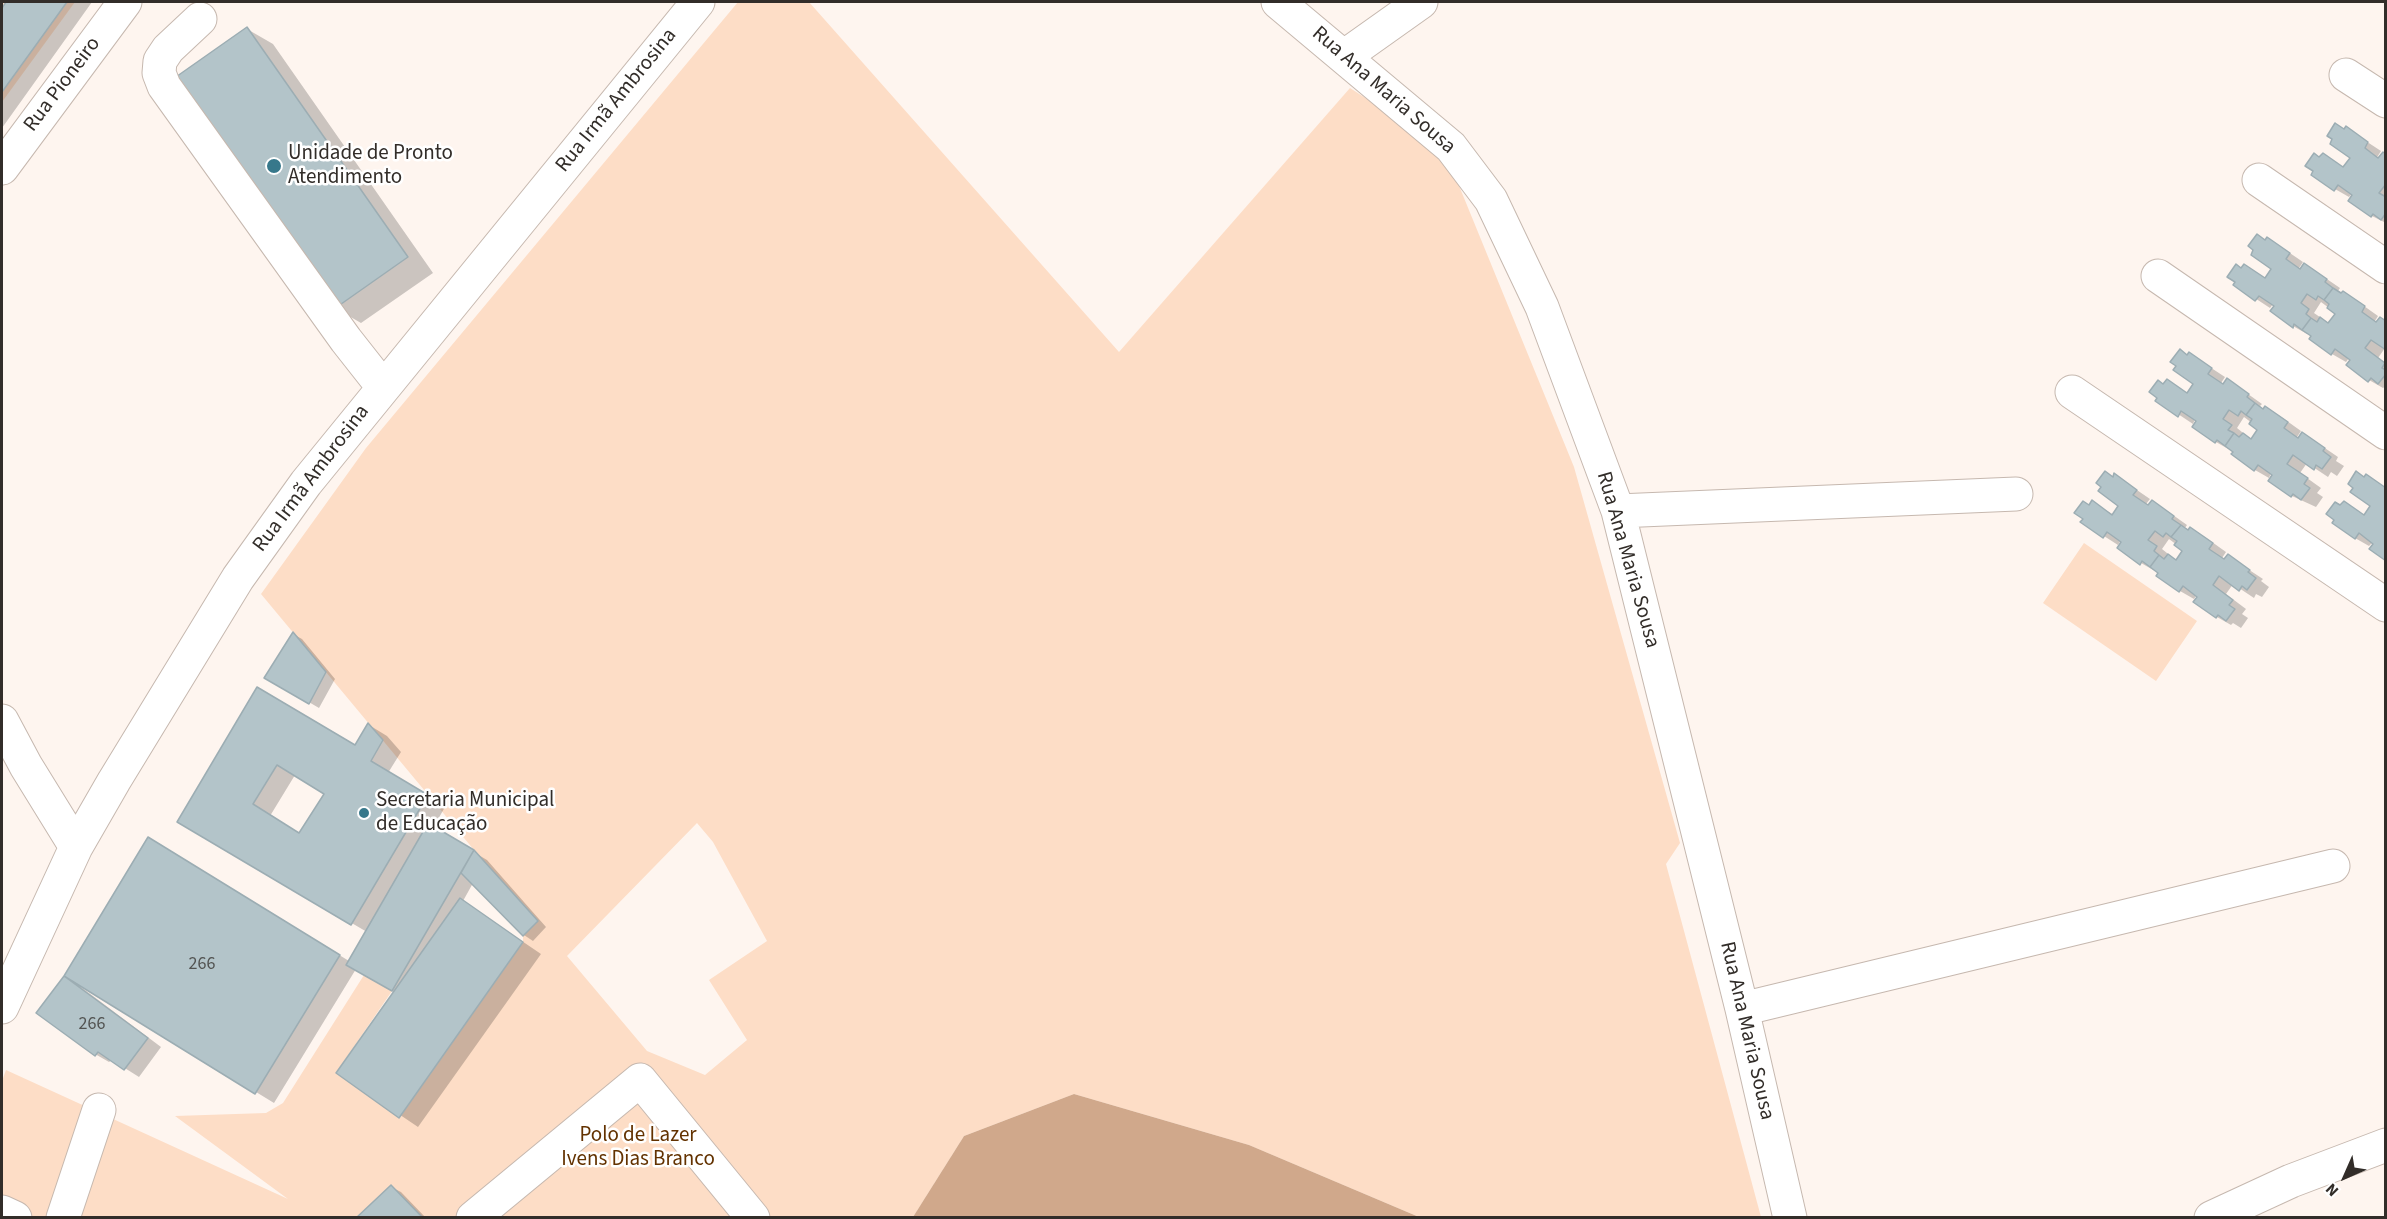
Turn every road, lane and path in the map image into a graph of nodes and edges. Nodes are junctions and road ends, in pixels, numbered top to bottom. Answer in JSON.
{"nodes":[{"id":1,"x":125,"y":2,"type":"edge"},
{"id":2,"x":698,"y":2,"type":"edge"},
{"id":3,"x":1278,"y":2,"type":"edge"},
{"id":4,"x":1421,"y":2,"type":"edge"},
{"id":5,"x":200,"y":19,"type":"dead end"},
{"id":6,"x":1345,"y":56,"type":"junction"},
{"id":7,"x":2346,"y":75,"type":"dead end"},
{"id":8,"x":2385,"y":101,"type":"edge"},
{"id":9,"x":2,"y":168,"type":"edge"},
{"id":10,"x":2259,"y":180,"type":"dead end"},
{"id":11,"x":2385,"y":267,"type":"edge"},
{"id":12,"x":2158,"y":276,"type":"dead end"},
{"id":13,"x":383,"y":387,"type":"junction"},
{"id":14,"x":2072,"y":392,"type":"dead end"},
{"id":15,"x":2385,"y":433,"type":"edge"},
{"id":16,"x":2016,"y":494,"type":"dead end"},
{"id":17,"x":1618,"y":511,"type":"junction"},
{"id":18,"x":2385,"y":605,"type":"edge"},
{"id":19,"x":2,"y":721,"type":"edge"},
{"id":20,"x":76,"y":847,"type":"junction"},
{"id":21,"x":2333,"y":866,"type":"dead end"},
{"id":22,"x":2,"y":1006,"type":"edge"},
{"id":23,"x":1742,"y":1009,"type":"junction"},
{"id":24,"x":99,"y":1110,"type":"dead end"},
{"id":25,"x":2385,"y":1145,"type":"edge"},
{"id":26,"x":2,"y":1212,"type":"edge"},
{"id":27,"x":15,"y":1218,"type":"edge"},
{"id":28,"x":63,"y":1218,"type":"edge"},
{"id":29,"x":472,"y":1218,"type":"edge"},
{"id":30,"x":753,"y":1218,"type":"edge"},
{"id":31,"x":1790,"y":1218,"type":"edge"},
{"id":32,"x":2211,"y":1218,"type":"edge"}],
"edges":[{"from":1,"to":9,"type":"street","name":"Rua Pioneiro"},
{"from":2,"to":13,"type":"street","name":"Rua Irmã Ambrosina"},
{"from":3,"to":6,"type":"street","name":"Rua Ana Maria Sousa"},
{"from":4,"to":6,"type":"street"},
{"from":5,"to":13,"type":"street"},
{"from":6,"to":17,"type":"street","name":"Rua Ana Maria Sousa"},
{"from":7,"to":8,"type":"street"},
{"from":10,"to":11,"type":"street"},
{"from":12,"to":15,"type":"street"},
{"from":13,"to":20,"type":"street","name":"Rua Irmã Ambrosina"},
{"from":14,"to":18,"type":"street"},
{"from":16,"to":17,"type":"street"},
{"from":17,"to":23,"type":"street","name":"Rua Ana Maria Sousa"},
{"from":19,"to":20,"type":"street"},
{"from":20,"to":22,"type":"street","name":"Rua Irmã Ambrosina"},
{"from":21,"to":23,"type":"street"},
{"from":23,"to":31,"type":"street","name":"Rua Ana Maria Sousa"},
{"from":24,"to":28,"type":"street"},
{"from":25,"to":32,"type":"street"},
{"from":26,"to":27,"type":"street"},
{"from":29,"to":30,"type":"street"}]}
